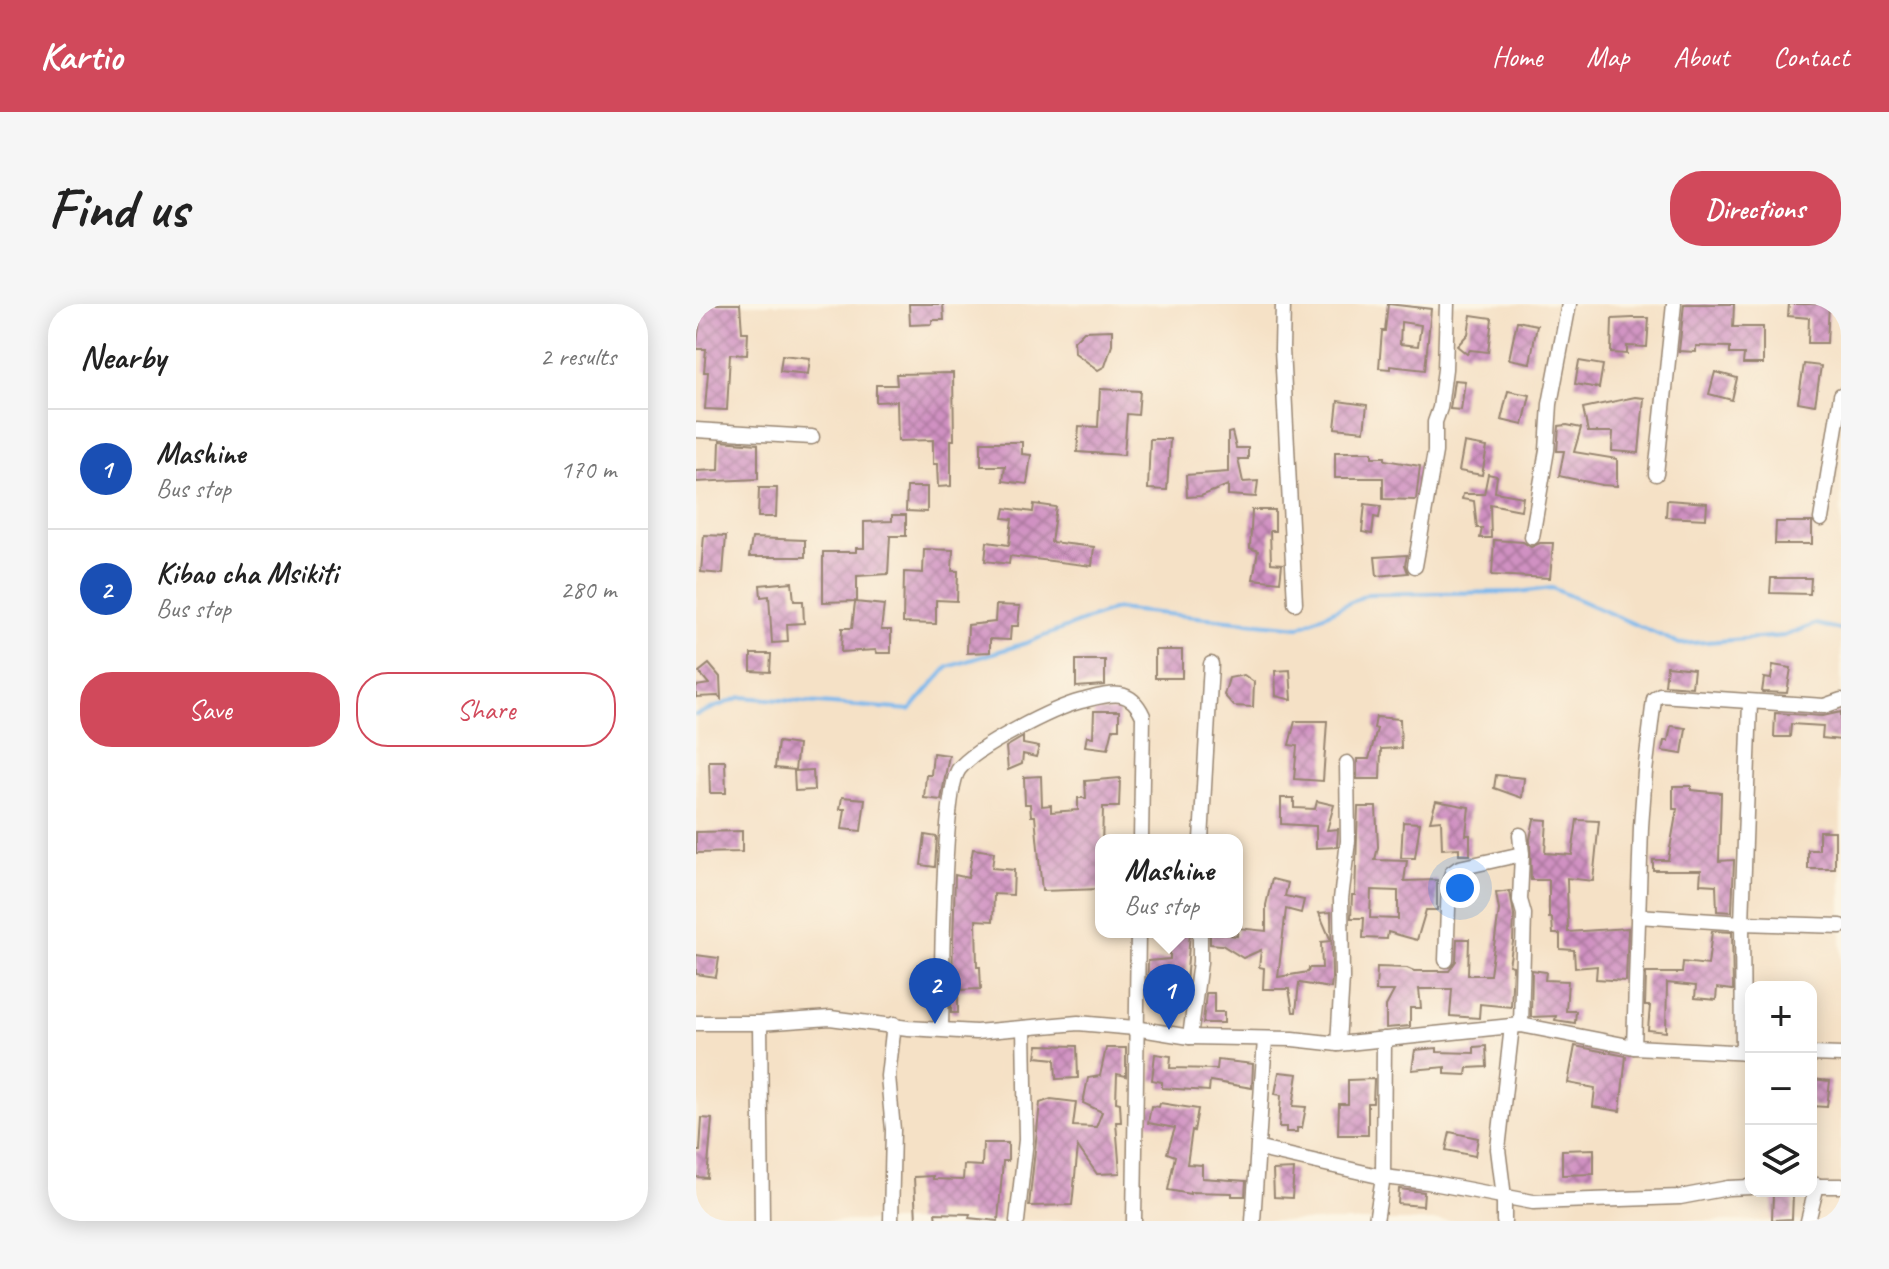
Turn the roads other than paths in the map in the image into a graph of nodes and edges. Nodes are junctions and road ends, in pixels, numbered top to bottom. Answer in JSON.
{"nodes":[{"id":1,"x":1283,"y":304,"type":"edge"},
{"id":2,"x":1447,"y":304,"type":"edge"},
{"id":3,"x":1569,"y":304,"type":"edge"},
{"id":4,"x":1674,"y":304,"type":"edge"},
{"id":5,"x":1841,"y":395,"type":"edge"},
{"id":6,"x":696,"y":430,"type":"edge"},
{"id":7,"x":812,"y":437,"type":"dead end"},
{"id":8,"x":1656,"y":474,"type":"dead end"},
{"id":9,"x":1821,"y":519,"type":"dead end"},
{"id":10,"x":1532,"y":537,"type":"dead end"},
{"id":11,"x":1415,"y":566,"type":"dead end"},
{"id":12,"x":1295,"y":603,"type":"dead end"},
{"id":13,"x":1211,"y":664,"type":"dead end"},
{"id":14,"x":1841,"y":700,"type":"edge"},
{"id":15,"x":1750,"y":703,"type":"junction"},
{"id":16,"x":1347,"y":763,"type":"dead end"},
{"id":17,"x":1141,"y":834,"type":"edge"},
{"id":18,"x":1201,"y":834,"type":"edge"},
{"id":19,"x":1520,"y":835,"type":"dead end"},
{"id":20,"x":1522,"y":854,"type":"junction"},
{"id":21,"x":1638,"y":916,"type":"junction"},
{"id":22,"x":1742,"y":923,"type":"junction"},
{"id":23,"x":1841,"y":926,"type":"edge"},
{"id":24,"x":1138,"y":938,"type":"edge"},
{"id":25,"x":1200,"y":938,"type":"edge"},
{"id":26,"x":1446,"y":960,"type":"dead end"},
{"id":27,"x":1745,"y":1001,"type":"edge"},
{"id":28,"x":696,"y":1023,"type":"edge"},
{"id":29,"x":760,"y":1023,"type":"junction"},
{"id":30,"x":894,"y":1024,"type":"junction"},
{"id":31,"x":1516,"y":1025,"type":"junction"},
{"id":32,"x":1024,"y":1028,"type":"junction"},
{"id":33,"x":1135,"y":1028,"type":"junction"},
{"id":34,"x":941,"y":1029,"type":"junction"},
{"id":35,"x":1190,"y":1037,"type":"junction"},
{"id":36,"x":1265,"y":1039,"type":"junction"},
{"id":37,"x":1384,"y":1039,"type":"junction"},
{"id":38,"x":1338,"y":1044,"type":"junction"},
{"id":39,"x":1634,"y":1047,"type":"junction"},
{"id":40,"x":1745,"y":1053,"type":"edge"},
{"id":41,"x":1817,"y":1054,"type":"edge"},
{"id":42,"x":1841,"y":1055,"type":"edge"},
{"id":43,"x":1260,"y":1149,"type":"junction"},
{"id":44,"x":1383,"y":1177,"type":"junction"},
{"id":45,"x":1817,"y":1186,"type":"edge"},
{"id":46,"x":1841,"y":1186,"type":"edge"},
{"id":47,"x":1745,"y":1187,"type":"edge"},
{"id":48,"x":1504,"y":1197,"type":"junction"},
{"id":49,"x":1812,"y":1197,"type":"edge"},
{"id":50,"x":762,"y":1221,"type":"edge"},
{"id":51,"x":891,"y":1221,"type":"edge"},
{"id":52,"x":1017,"y":1221,"type":"edge"},
{"id":53,"x":1134,"y":1221,"type":"edge"},
{"id":54,"x":1253,"y":1221,"type":"edge"},
{"id":55,"x":1376,"y":1221,"type":"edge"},
{"id":56,"x":1504,"y":1221,"type":"edge"},
{"id":57,"x":1808,"y":1221,"type":"edge"}],
"edges":[{"from":1,"to":12,"type":"street"},
{"from":2,"to":11,"type":"street"},
{"from":3,"to":10,"type":"street"},
{"from":4,"to":8,"type":"street"},
{"from":5,"to":9,"type":"street"},
{"from":6,"to":7,"type":"street"},
{"from":13,"to":18,"type":"street"},
{"from":14,"to":15,"type":"street"},
{"from":15,"to":21,"type":"street"},
{"from":15,"to":22,"type":"street"},
{"from":16,"to":38,"type":"street"},
{"from":17,"to":34,"type":"street"},
{"from":19,"to":20,"type":"street"},
{"from":20,"to":26,"type":"street"},
{"from":20,"to":31,"type":"street"},
{"from":21,"to":22,"type":"street"},
{"from":21,"to":39,"type":"street"},
{"from":22,"to":23,"type":"street"},
{"from":22,"to":27,"type":"street"},
{"from":24,"to":33,"type":"street"},
{"from":25,"to":35,"type":"street"},
{"from":28,"to":29,"type":"street"},
{"from":29,"to":30,"type":"street"},
{"from":29,"to":50,"type":"street"},
{"from":30,"to":34,"type":"street"},
{"from":30,"to":51,"type":"street"},
{"from":31,"to":37,"type":"street"},
{"from":31,"to":39,"type":"street"},
{"from":31,"to":48,"type":"street"},
{"from":32,"to":33,"type":"street"},
{"from":32,"to":34,"type":"street"},
{"from":32,"to":52,"type":"street"},
{"from":33,"to":35,"type":"street"},
{"from":33,"to":53,"type":"street"},
{"from":35,"to":36,"type":"street"},
{"from":36,"to":38,"type":"street"},
{"from":36,"to":43,"type":"street"},
{"from":37,"to":38,"type":"street"},
{"from":37,"to":44,"type":"street"},
{"from":39,"to":40,"type":"street"},
{"from":41,"to":42,"type":"street"},
{"from":43,"to":44,"type":"street"},
{"from":43,"to":54,"type":"street"},
{"from":44,"to":48,"type":"street"},
{"from":44,"to":55,"type":"street"},
{"from":45,"to":46,"type":"street"},
{"from":47,"to":48,"type":"street"},
{"from":48,"to":56,"type":"street"},
{"from":49,"to":57,"type":"street"}]}
